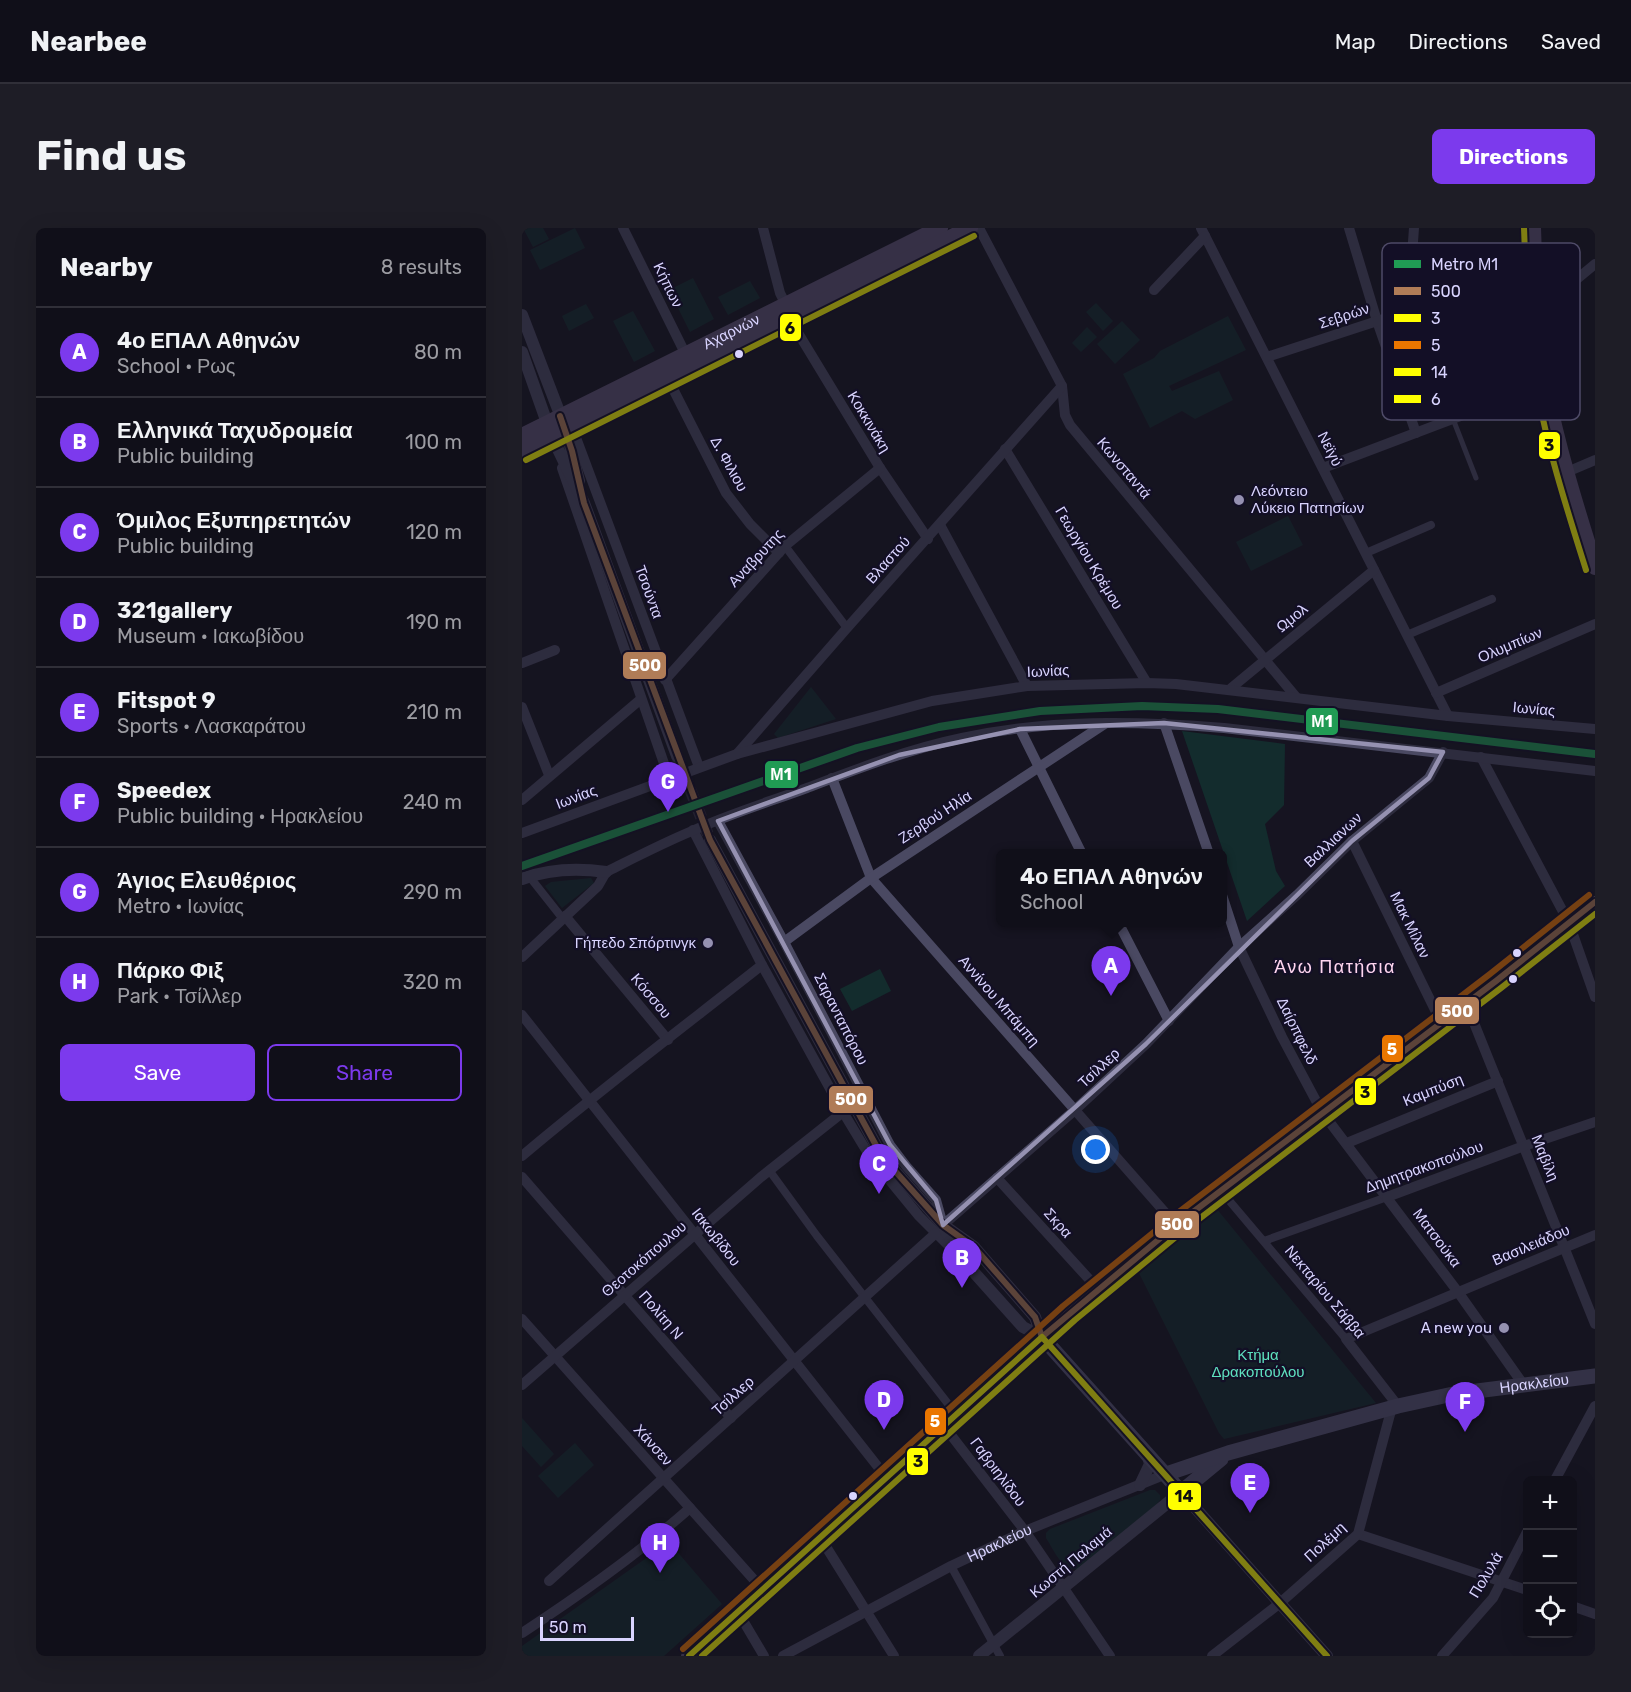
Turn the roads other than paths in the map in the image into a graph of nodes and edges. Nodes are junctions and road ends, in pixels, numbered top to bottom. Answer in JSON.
{"nodes":[{"id":1,"x":623,"y":228,"type":"edge"},
{"id":2,"x":764,"y":228,"type":"edge"},
{"id":3,"x":940,"y":228,"type":"edge"},
{"id":4,"x":970,"y":228,"type":"edge"},
{"id":5,"x":980,"y":228,"type":"edge"},
{"id":6,"x":1349,"y":228,"type":"edge"},
{"id":7,"x":1414,"y":228,"type":"edge"},
{"id":8,"x":1533,"y":228,"type":"edge"},
{"id":9,"x":1206,"y":231,"type":"edge"},
{"id":10,"x":1413,"y":243,"type":"edge"},
{"id":11,"x":1533,"y":243,"type":"edge"},
{"id":12,"x":1595,"y":264,"type":"edge"},
{"id":13,"x":1580,"y":276,"type":"edge"},
{"id":14,"x":1154,"y":290,"type":"dead end"},
{"id":15,"x":788,"y":311,"type":"junction"},
{"id":16,"x":522,"y":315,"type":"edge"},
{"id":17,"x":1382,"y":319,"type":"edge"},
{"id":18,"x":1377,"y":321,"type":"junction"},
{"id":19,"x":1382,"y":335,"type":"edge"},
{"id":20,"x":522,"y":352,"type":"edge"},
{"id":21,"x":686,"y":355,"type":"junction"},
{"id":22,"x":1267,"y":357,"type":"junction"},
{"id":23,"x":668,"y":379,"type":"junction"},
{"id":24,"x":1062,"y":386,"type":"junction"},
{"id":25,"x":1411,"y":420,"type":"edge"},
{"id":26,"x":1450,"y":420,"type":"edge"},
{"id":27,"x":1453,"y":420,"type":"edge"},
{"id":28,"x":1554,"y":420,"type":"edge"},
{"id":29,"x":559,"y":426,"type":"junction"},
{"id":30,"x":1416,"y":433,"type":"junction"},
{"id":31,"x":522,"y":436,"type":"edge"},
{"id":32,"x":1005,"y":449,"type":"junction"},
{"id":33,"x":522,"y":452,"type":"edge"},
{"id":34,"x":1595,"y":460,"type":"edge"},
{"id":35,"x":880,"y":468,"type":"junction"},
{"id":36,"x":1323,"y":468,"type":"junction"},
{"id":37,"x":1567,"y":472,"type":"junction"},
{"id":38,"x":1476,"y":478,"type":"dead end"},
{"id":39,"x":940,"y":525,"type":"junction"},
{"id":40,"x":1431,"y":525,"type":"dead end"},
{"id":41,"x":928,"y":538,"type":"junction"},
{"id":42,"x":782,"y":550,"type":"junction"},
{"id":43,"x":1366,"y":553,"type":"junction"},
{"id":44,"x":1594,"y":562,"type":"edge"},
{"id":45,"x":1374,"y":570,"type":"junction"},
{"id":46,"x":1492,"y":599,"type":"dead end"},
{"id":47,"x":1595,"y":624,"type":"edge"},
{"id":48,"x":847,"y":628,"type":"junction"},
{"id":49,"x":1407,"y":635,"type":"junction"},
{"id":50,"x":555,"y":650,"type":"dead end"},
{"id":51,"x":1264,"y":660,"type":"junction"},
{"id":52,"x":522,"y":663,"type":"edge"},
{"id":53,"x":665,"y":680,"type":"junction"},
{"id":54,"x":1147,"y":683,"type":"junction"},
{"id":55,"x":1027,"y":686,"type":"junction"},
{"id":56,"x":1230,"y":689,"type":"junction"},
{"id":57,"x":1436,"y":693,"type":"junction"},
{"id":58,"x":1296,"y":697,"type":"junction"},
{"id":59,"x":641,"y":699,"type":"junction"},
{"id":60,"x":522,"y":707,"type":"edge"},
{"id":61,"x":1448,"y":716,"type":"junction"},
{"id":62,"x":1106,"y":723,"type":"junction"},
{"id":63,"x":1164,"y":723,"type":"junction"},
{"id":64,"x":1020,"y":729,"type":"junction"},
{"id":65,"x":1595,"y":729,"type":"edge"},
{"id":66,"x":1443,"y":752,"type":"junction"},
{"id":67,"x":737,"y":754,"type":"junction"},
{"id":68,"x":677,"y":756,"type":"tunnel mouth"},
{"id":69,"x":1481,"y":757,"type":"junction"},
{"id":70,"x":699,"y":767,"type":"junction"},
{"id":71,"x":1038,"y":768,"type":"junction"},
{"id":72,"x":1595,"y":771,"type":"edge"},
{"id":73,"x":549,"y":775,"type":"junction"},
{"id":74,"x":669,"y":778,"type":"junction"},
{"id":75,"x":832,"y":778,"type":"junction"},
{"id":76,"x":522,"y":800,"type":"edge"},
{"id":77,"x":718,"y":821,"type":"junction"},
{"id":78,"x":693,"y":830,"type":"junction"},
{"id":79,"x":522,"y":832,"type":"edge"},
{"id":80,"x":710,"y":840,"type":"tunnel mouth"},
{"id":81,"x":1352,"y":841,"type":"junction"},
{"id":82,"x":1079,"y":849,"type":"edge"},
{"id":83,"x":1207,"y":849,"type":"edge"},
{"id":84,"x":606,"y":872,"type":"junction"},
{"id":85,"x":525,"y":877,"type":"edge"},
{"id":86,"x":871,"y":878,"type":"junction"},
{"id":87,"x":1594,"y":904,"type":"edge"},
{"id":88,"x":1227,"y":910,"type":"edge"},
{"id":89,"x":564,"y":917,"type":"junction"},
{"id":90,"x":1569,"y":923,"type":"junction"},
{"id":91,"x":1121,"y":927,"type":"edge"},
{"id":92,"x":784,"y":942,"type":"junction"},
{"id":93,"x":1239,"y":947,"type":"junction"},
{"id":94,"x":522,"y":957,"type":"edge"},
{"id":95,"x":762,"y":964,"type":"junction"},
{"id":96,"x":1595,"y":997,"type":"edge"},
{"id":97,"x":1467,"y":1003,"type":"junction"},
{"id":98,"x":522,"y":1015,"type":"edge"},
{"id":99,"x":1168,"y":1021,"type":"junction"},
{"id":100,"x":1441,"y":1022,"type":"junction"},
{"id":101,"x":668,"y":1040,"type":"junction"},
{"id":102,"x":1498,"y":1081,"type":"junction"},
{"id":103,"x":589,"y":1100,"type":"junction"},
{"id":104,"x":1075,"y":1110,"type":"junction"},
{"id":105,"x":843,"y":1112,"type":"junction"},
{"id":106,"x":1322,"y":1112,"type":"junction"},
{"id":107,"x":1595,"y":1122,"type":"edge"},
{"id":108,"x":1347,"y":1143,"type":"junction"},
{"id":109,"x":1524,"y":1146,"type":"junction"},
{"id":110,"x":522,"y":1156,"type":"edge"},
{"id":111,"x":769,"y":1170,"type":"junction"},
{"id":112,"x":522,"y":1177,"type":"edge"},
{"id":113,"x":997,"y":1178,"type":"junction"},
{"id":114,"x":1387,"y":1197,"type":"junction"},
{"id":115,"x":1227,"y":1198,"type":"dead end"},
{"id":116,"x":1176,"y":1224,"type":"junction"},
{"id":117,"x":939,"y":1229,"type":"junction"},
{"id":118,"x":695,"y":1234,"type":"junction"},
{"id":119,"x":1595,"y":1235,"type":"edge"},
{"id":120,"x":1264,"y":1241,"type":"junction"},
{"id":121,"x":1565,"y":1247,"type":"junction"},
{"id":122,"x":1098,"y":1289,"type":"junction"},
{"id":123,"x":1458,"y":1292,"type":"junction"},
{"id":124,"x":625,"y":1295,"type":"junction"},
{"id":125,"x":865,"y":1297,"type":"junction"},
{"id":126,"x":522,"y":1319,"type":"edge"},
{"id":127,"x":1595,"y":1324,"type":"edge"},
{"id":128,"x":1042,"y":1336,"type":"junction"},
{"id":129,"x":1346,"y":1339,"type":"junction"},
{"id":130,"x":555,"y":1356,"type":"junction"},
{"id":131,"x":795,"y":1360,"type":"junction"},
{"id":132,"x":1595,"y":1376,"type":"edge"},
{"id":133,"x":1523,"y":1384,"type":"junction"},
{"id":134,"x":522,"y":1385,"type":"edge"},
{"id":135,"x":1395,"y":1406,"type":"junction"},
{"id":136,"x":1595,"y":1406,"type":"edge"},
{"id":137,"x":957,"y":1414,"type":"junction"},
{"id":138,"x":731,"y":1418,"type":"junction"},
{"id":139,"x":944,"y":1426,"type":"junction"},
{"id":140,"x":1228,"y":1453,"type":"junction"},
{"id":141,"x":1147,"y":1454,"type":"junction"},
{"id":142,"x":1166,"y":1474,"type":"junction"},
{"id":143,"x":1557,"y":1476,"type":"edge"},
{"id":144,"x":886,"y":1477,"type":"junction"},
{"id":145,"x":664,"y":1478,"type":"junction"},
{"id":146,"x":1140,"y":1485,"type":"junction"},
{"id":147,"x":1181,"y":1491,"type":"junction"},
{"id":148,"x":690,"y":1508,"type":"junction"},
{"id":149,"x":1024,"y":1531,"type":"junction"},
{"id":150,"x":1358,"y":1534,"type":"junction"},
{"id":151,"x":820,"y":1537,"type":"junction"},
{"id":152,"x":1523,"y":1540,"type":"edge"},
{"id":153,"x":951,"y":1566,"type":"junction"},
{"id":154,"x":549,"y":1581,"type":"dead end"},
{"id":155,"x":1501,"y":1581,"type":"junction"},
{"id":156,"x":1062,"y":1587,"type":"junction"},
{"id":157,"x":1523,"y":1589,"type":"edge"},
{"id":158,"x":763,"y":1590,"type":"junction"},
{"id":159,"x":1280,"y":1603,"type":"junction"},
{"id":160,"x":1577,"y":1608,"type":"edge"},
{"id":161,"x":868,"y":1611,"type":"junction"},
{"id":162,"x":738,"y":1612,"type":"junction"},
{"id":163,"x":1595,"y":1614,"type":"edge"},
{"id":164,"x":522,"y":1633,"type":"edge"},
{"id":165,"x":997,"y":1650,"type":"edge"},
{"id":166,"x":689,"y":1656,"type":"edge"},
{"id":167,"x":764,"y":1656,"type":"edge"},
{"id":168,"x":783,"y":1656,"type":"edge"},
{"id":169,"x":894,"y":1656,"type":"edge"},
{"id":170,"x":979,"y":1656,"type":"edge"},
{"id":171,"x":1110,"y":1656,"type":"edge"},
{"id":172,"x":1212,"y":1656,"type":"edge"},
{"id":173,"x":1326,"y":1656,"type":"edge"},
{"id":174,"x":1442,"y":1656,"type":"edge"}],
"edges":[{"from":1,"to":21,"type":"street","name":"Κήπων"},
{"from":2,"to":15,"type":"street","name":"Κοκκινάκη"},
{"from":3,"to":15,"type":"main road","name":"Αχαρνών"},
{"from":4,"to":15,"type":"main road","name":"Αχαρνών"},
{"from":5,"to":24,"type":"street","name":"Κωνσταντά"},
{"from":6,"to":18,"type":"street"},
{"from":7,"to":10,"type":"street"},
{"from":8,"to":11,"type":"main road"},
{"from":9,"to":14,"type":"street"},
{"from":9,"to":22,"type":"street","name":"Νεϊγύ"},
{"from":12,"to":13,"type":"street"},
{"from":15,"to":21,"type":"main road","name":"Αχαρνών"},
{"from":15,"to":23,"type":"main road","name":"Αχαρνών"},
{"from":15,"to":35,"type":"street","name":"Κοκκινάκη"},
{"from":16,"to":29,"type":"street","name":"Τσούντα"},
{"from":17,"to":18,"type":"street","name":"Σεβρών"},
{"from":18,"to":19,"type":"street"},
{"from":18,"to":22,"type":"street","name":"Σεβρών"},
{"from":20,"to":29,"type":"street","name":"Τσούντα"},
{"from":21,"to":29,"type":"main road","name":"Αχαρνών"},
{"from":22,"to":36,"type":"street","name":"Νεϊγύ"},
{"from":23,"to":29,"type":"main road","name":"Αχαρνών"},
{"from":23,"to":42,"type":"street","name":"Δ. Φιλιου"},
{"from":24,"to":32,"type":"street","name":"Βλαστού"},
{"from":24,"to":51,"type":"street","name":"Κωνσταντά"},
{"from":25,"to":30,"type":"street"},
{"from":26,"to":30,"type":"street"},
{"from":27,"to":38,"type":"lane"},
{"from":28,"to":37,"type":"main road"},
{"from":29,"to":31,"type":"main road","name":"Αχαρνών"},
{"from":29,"to":33,"type":"main road","name":"Αχαρνών"},
{"from":29,"to":53,"type":"street","name":"Τσούντα"},
{"from":29,"to":59,"type":"street","name":"Τσούντα"},
{"from":29,"to":68,"type":"street","name":"Τσούντα"},
{"from":30,"to":36,"type":"street"},
{"from":32,"to":39,"type":"street","name":"Βλαστού"},
{"from":32,"to":54,"type":"street","name":"Γεωργίου Κρέμου"},
{"from":34,"to":37,"type":"street"},
{"from":35,"to":41,"type":"street","name":"Κοκκινάκη"},
{"from":35,"to":42,"type":"street","name":"Αναβρυτης"},
{"from":36,"to":43,"type":"street","name":"Νεϊγύ"},
{"from":37,"to":44,"type":"main road"},
{"from":39,"to":41,"type":"street","name":"Βλαστού"},
{"from":39,"to":55,"type":"street"},
{"from":40,"to":43,"type":"street"},
{"from":41,"to":48,"type":"street","name":"Βλαστού"},
{"from":42,"to":48,"type":"street"},
{"from":42,"to":53,"type":"street","name":"Αναβρυτης"},
{"from":43,"to":45,"type":"street","name":"Νεϊγύ"},
{"from":45,"to":49,"type":"street","name":"Νεϊγύ"},
{"from":45,"to":51,"type":"street","name":"Ωμολ"},
{"from":46,"to":49,"type":"street"},
{"from":47,"to":57,"type":"street","name":"Ολυμπίων"},
{"from":48,"to":67,"type":"street","name":"Βλαστού"},
{"from":49,"to":57,"type":"street","name":"Νεϊγύ"},
{"from":50,"to":52,"type":"street"},
{"from":51,"to":56,"type":"street","name":"Ωμολ"},
{"from":51,"to":58,"type":"street","name":"Κωνσταντά"},
{"from":53,"to":70,"type":"street","name":"Τσούντα"},
{"from":54,"to":55,"type":"street","name":"Ιωνίας"},
{"from":54,"to":56,"type":"street","name":"Ιωνίας"},
{"from":55,"to":67,"type":"street","name":"Ιωνίας"},
{"from":56,"to":58,"type":"street","name":"Ιωνίας"},
{"from":57,"to":61,"type":"street","name":"Νεϊγύ"},
{"from":58,"to":61,"type":"street","name":"Ιωνίας"},
{"from":59,"to":73,"type":"street"},
{"from":59,"to":74,"type":"street","name":"Τσούντα"},
{"from":60,"to":73,"type":"street"},
{"from":61,"to":65,"type":"street","name":"Ιωνίας"},
{"from":62,"to":63,"type":"street"},
{"from":62,"to":64,"type":"street"},
{"from":62,"to":71,"type":"street","name":"Ζερβού Ηλία"},
{"from":63,"to":66,"type":"street"},
{"from":63,"to":83,"type":"street"},
{"from":64,"to":71,"type":"street"},
{"from":64,"to":75,"type":"street"},
{"from":66,"to":69,"type":"street"},
{"from":66,"to":81,"type":"street","name":"Βαλλιανων"},
{"from":67,"to":70,"type":"street","name":"Ιωνίας"},
{"from":69,"to":72,"type":"street"},
{"from":69,"to":90,"type":"street"},
{"from":70,"to":74,"type":"street","name":"Ιωνίας"},
{"from":71,"to":82,"type":"street"},
{"from":71,"to":86,"type":"street","name":"Ζερβού Ηλία"},
{"from":73,"to":76,"type":"street"},
{"from":74,"to":79,"type":"street","name":"Ιωνίας"},
{"from":75,"to":77,"type":"street"},
{"from":75,"to":86,"type":"street","name":"Αννίνου Μπάμπη"},
{"from":77,"to":78,"type":"street"},
{"from":77,"to":92,"type":"street","name":"Σαρανταπόρου"},
{"from":78,"to":84,"type":"street"},
{"from":78,"to":95,"type":"street","name":"Σαρανταπόρου"},
{"from":80,"to":117,"type":"street","name":"Σαρανταπόρου"},
{"from":81,"to":93,"type":"street","name":"Βαλλιανων"},
{"from":81,"to":100,"type":"street","name":"Μακ Μίλαν"},
{"from":84,"to":85,"type":"street"},
{"from":84,"to":89,"type":"street"},
{"from":85,"to":89,"type":"street","name":"Κόσσου"},
{"from":86,"to":92,"type":"street","name":"Ζερβού Ηλία"},
{"from":86,"to":104,"type":"street","name":"Αννίνου Μπάμπη"},
{"from":87,"to":90,"type":"main road"},
{"from":88,"to":93,"type":"street","name":"Δαίρπφελδ"},
{"from":89,"to":94,"type":"street"},
{"from":89,"to":101,"type":"street","name":"Κόσσου"},
{"from":90,"to":96,"type":"street"},
{"from":90,"to":97,"type":"main road"},
{"from":91,"to":99,"type":"street"},
{"from":92,"to":117,"type":"street","name":"Σαρανταπόρου"},
{"from":93,"to":99,"type":"street","name":"Τσίλλερ"},
{"from":93,"to":106,"type":"street","name":"Δαίρπφελδ"},
{"from":95,"to":101,"type":"street"},
{"from":95,"to":105,"type":"street","name":"Σαρανταπόρου"},
{"from":97,"to":100,"type":"main road"},
{"from":97,"to":102,"type":"street","name":"Μαβίλη"},
{"from":98,"to":103,"type":"street","name":"Ιακωβίδου"},
{"from":99,"to":104,"type":"street","name":"Τσίλλερ"},
{"from":100,"to":106,"type":"main road"},
{"from":101,"to":103,"type":"street"},
{"from":102,"to":108,"type":"street","name":"Καμπύση"},
{"from":102,"to":109,"type":"street","name":"Μαβίλη"},
{"from":103,"to":110,"type":"street"},
{"from":103,"to":118,"type":"street","name":"Ιακωβίδου"},
{"from":104,"to":113,"type":"street","name":"Τσίλλερ"},
{"from":104,"to":116,"type":"street","name":"Αννίνου Μπάμπη"},
{"from":105,"to":111,"type":"street","name":"Θεοτοκόπουλου"},
{"from":105,"to":117,"type":"street","name":"Σαρανταπόρου"},
{"from":106,"to":108,"type":"street","name":"Ματσούκα"},
{"from":106,"to":116,"type":"main road"},
{"from":107,"to":109,"type":"street","name":"Δημητρακοπούλου"},
{"from":108,"to":114,"type":"street","name":"Ματσούκα"},
{"from":109,"to":114,"type":"street","name":"Δημητρακοπούλου"},
{"from":109,"to":121,"type":"street","name":"Μαβίλη"},
{"from":111,"to":118,"type":"street","name":"Θεοτοκόπουλου"},
{"from":111,"to":125,"type":"street"},
{"from":112,"to":124,"type":"street","name":"Πολίτη Ν"},
{"from":113,"to":117,"type":"street","name":"Τσίλλερ"},
{"from":113,"to":122,"type":"street","name":"Σκρα"},
{"from":114,"to":120,"type":"street","name":"Δημητρακοπούλου"},
{"from":114,"to":123,"type":"street","name":"Ματσούκα"},
{"from":115,"to":120,"type":"street","name":"Νεκταρίου Σάββα"},
{"from":116,"to":122,"type":"main road"},
{"from":117,"to":125,"type":"street","name":"Τσίλλερ"},
{"from":117,"to":128,"type":"street","name":"Σαρανταπόρου"},
{"from":117,"to":128,"type":"street","name":"Σαρανταπόρου"},
{"from":118,"to":124,"type":"street","name":"Θεοτοκόπουλου"},
{"from":118,"to":131,"type":"street","name":"Ιακωβίδου"},
{"from":119,"to":121,"type":"street","name":"Βασιλειάδου"},
{"from":120,"to":129,"type":"street","name":"Νεκταρίου Σάββα"},
{"from":121,"to":123,"type":"street","name":"Βασιλειάδου"},
{"from":121,"to":127,"type":"street","name":"Μαβίλη"},
{"from":122,"to":128,"type":"main road"},
{"from":123,"to":129,"type":"street","name":"Βασιλειάδου"},
{"from":123,"to":133,"type":"street","name":"Ματσούκα"},
{"from":124,"to":130,"type":"street","name":"Θεοτοκόπουλου"},
{"from":124,"to":138,"type":"street","name":"Πολίτη Ν"},
{"from":125,"to":131,"type":"street","name":"Τσίλλερ"},
{"from":125,"to":137,"type":"street"},
{"from":126,"to":130,"type":"street","name":"Χάνσεν"},
{"from":128,"to":137,"type":"main road"},
{"from":128,"to":141,"type":"main road"},
{"from":129,"to":135,"type":"street","name":"Νεκταρίου Σάββα"},
{"from":130,"to":134,"type":"street","name":"Θεοτοκόπουλου"},
{"from":130,"to":145,"type":"street","name":"Χάνσεν"},
{"from":131,"to":138,"type":"street","name":"Τσίλλερ"},
{"from":131,"to":144,"type":"street","name":"Ιακωβίδου"},
{"from":132,"to":133,"type":"main road","name":"Ηρακλείου"},
{"from":133,"to":135,"type":"main road","name":"Ηρακλείου"},
{"from":135,"to":140,"type":"main road","name":"Ηρακλείου"},
{"from":135,"to":150,"type":"street","name":"Πολέμη"},
{"from":136,"to":143,"type":"street"},
{"from":137,"to":139,"type":"main road"},
{"from":138,"to":145,"type":"street","name":"Τσίλλερ"},
{"from":139,"to":144,"type":"main road"},
{"from":139,"to":149,"type":"street","name":"Γαβριηλίδου"},
{"from":140,"to":142,"type":"main road","name":"Ηρακλείου"},
{"from":140,"to":147,"type":"main road","name":"Ηρακλείου"},
{"from":141,"to":142,"type":"main road"},
{"from":141,"to":146,"type":"street"},
{"from":142,"to":146,"type":"street","name":"Ηρακλείου"},
{"from":142,"to":147,"type":"main road"},
{"from":144,"to":151,"type":"main road"},
{"from":145,"to":148,"type":"street","name":"Χάνσεν"},
{"from":145,"to":154,"type":"street","name":"Τσίλλερ"},
{"from":146,"to":149,"type":"street","name":"Ηρακλείου"},
{"from":147,"to":156,"type":"street","name":"Κωστή Παλαμά"},
{"from":147,"to":159,"type":"street"},
{"from":148,"to":158,"type":"street","name":"Χάνσεν"},
{"from":148,"to":164,"type":"street"},
{"from":149,"to":153,"type":"street","name":"Ηρακλείου"},
{"from":149,"to":156,"type":"street","name":"Γαβριηλίδου"},
{"from":150,"to":155,"type":"street"},
{"from":150,"to":159,"type":"street","name":"Πολέμη"},
{"from":151,"to":158,"type":"main road"},
{"from":151,"to":161,"type":"street"},
{"from":152,"to":155,"type":"street","name":"Πολυλά"},
{"from":153,"to":161,"type":"street","name":"Ηρακλείου"},
{"from":153,"to":165,"type":"street"},
{"from":155,"to":157,"type":"street"},
{"from":155,"to":174,"type":"street","name":"Πολυλά"},
{"from":156,"to":165,"type":"street","name":"Κωστή Παλαμά"},
{"from":156,"to":171,"type":"street","name":"Γαβριηλίδου"},
{"from":158,"to":162,"type":"main road"},
{"from":159,"to":172,"type":"street","name":"Πολέμη"},
{"from":159,"to":173,"type":"street"},
{"from":160,"to":163,"type":"street"},
{"from":161,"to":168,"type":"street","name":"Ηρακλείου"},
{"from":161,"to":169,"type":"street"},
{"from":162,"to":166,"type":"main road"},
{"from":162,"to":167,"type":"street"},
{"from":165,"to":170,"type":"street","name":"Κωστή Παλαμά"}]}
